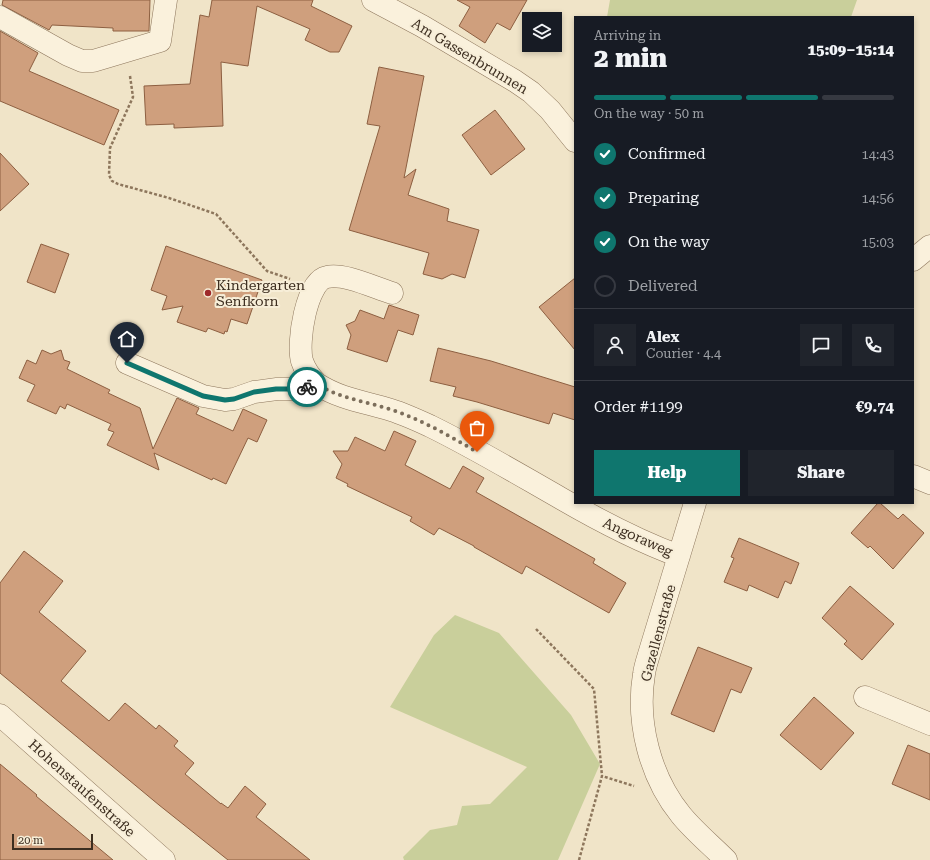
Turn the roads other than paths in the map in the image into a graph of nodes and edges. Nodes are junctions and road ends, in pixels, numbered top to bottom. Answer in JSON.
{"nodes":[{"id":1,"x":166,"y":0,"type":"edge"},
{"id":2,"x":373,"y":0,"type":"edge"},
{"id":3,"x":0,"y":17,"type":"edge"},
{"id":4,"x":574,"y":140,"type":"edge"},
{"id":5,"x":930,"y":246,"type":"edge"},
{"id":6,"x":914,"y":259,"type":"edge"},
{"id":7,"x":392,"y":294,"type":"dead end"},
{"id":8,"x":127,"y":363,"type":"dead end"},
{"id":9,"x":317,"y":384,"type":"junction"},
{"id":10,"x":914,"y":476,"type":"edge"},
{"id":11,"x":930,"y":483,"type":"edge"},
{"id":12,"x":695,"y":504,"type":"edge"},
{"id":13,"x":679,"y":556,"type":"junction"},
{"id":14,"x":865,"y":697,"type":"dead end"},
{"id":15,"x":0,"y":715,"type":"edge"},
{"id":16,"x":930,"y":724,"type":"edge"},
{"id":17,"x":164,"y":860,"type":"edge"},
{"id":18,"x":726,"y":860,"type":"edge"}],
"edges":[{"from":1,"to":3,"type":"street"},
{"from":2,"to":4,"type":"street","name":"Am Gassenbrunnen"},
{"from":5,"to":6,"type":"street"},
{"from":7,"to":9,"type":"street","name":"Angoraweg"},
{"from":8,"to":9,"type":"street"},
{"from":9,"to":13,"type":"street","name":"Angoraweg"},
{"from":10,"to":11,"type":"street"},
{"from":12,"to":13,"type":"street","name":"Gazellenstraße"},
{"from":13,"to":18,"type":"street","name":"Gazellenstraße"},
{"from":14,"to":16,"type":"street"},
{"from":15,"to":17,"type":"street","name":"Hohenstaufenstraße"}]}
